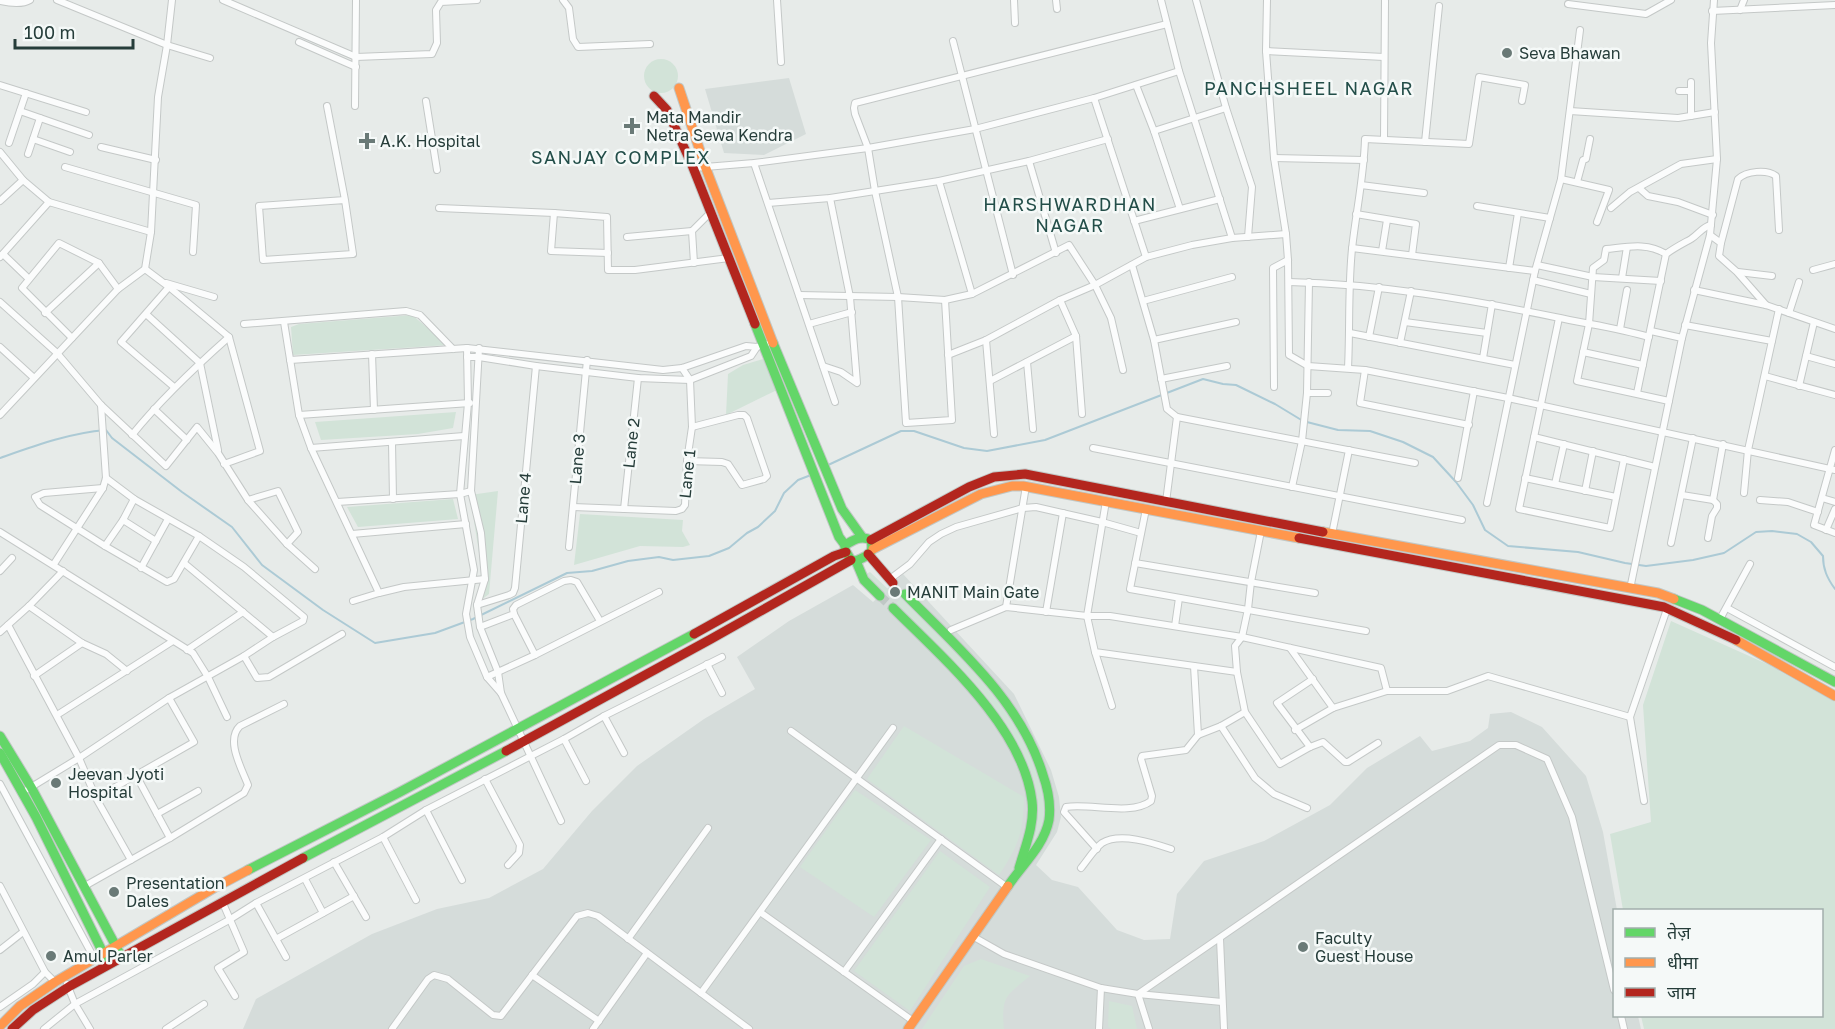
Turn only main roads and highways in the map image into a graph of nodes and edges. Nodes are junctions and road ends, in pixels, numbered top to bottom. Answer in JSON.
{"nodes":[{"id":1,"x":679,"y":88,"type":"dead end"},
{"id":2,"x":654,"y":96,"type":"dead end"},
{"id":3,"x":764,"y":344,"type":"junction"},
{"id":4,"x":823,"y":481,"type":"junction"},
{"id":5,"x":868,"y":545,"type":"junction"},
{"id":6,"x":850,"y":554,"type":"junction"},
{"id":7,"x":891,"y":581,"type":"road end"},
{"id":8,"x":905,"y":594,"type":"dead end"},
{"id":9,"x":880,"y":596,"type":"tunnel mouth"},
{"id":10,"x":893,"y":608,"type":"tunnel mouth"},
{"id":11,"x":1798,"y":662,"type":"junction"},
{"id":12,"x":1794,"y":673,"type":"junction"},
{"id":13,"x":1835,"y":682,"type":"edge"},
{"id":14,"x":1835,"y":696,"type":"edge"},
{"id":15,"x":0,"y":736,"type":"edge"},
{"id":16,"x":0,"y":753,"type":"edge"},
{"id":17,"x":27,"y":790,"type":"junction"},
{"id":18,"x":1017,"y":873,"type":"junction"},
{"id":19,"x":115,"y":947,"type":"junction"},
{"id":20,"x":98,"y":956,"type":"junction"},
{"id":21,"x":122,"y":956,"type":"junction"},
{"id":22,"x":109,"y":964,"type":"junction"},
{"id":23,"x":910,"y":1025,"type":"edge"},
{"id":24,"x":0,"y":1026,"type":"edge"},
{"id":25,"x":12,"y":1029,"type":"edge"}],
"edges":[{"from":1,"to":3,"type":"main road"},
{"from":2,"to":3,"type":"main road"},
{"from":3,"to":4,"type":"main road"},
{"from":4,"to":5,"type":"main road"},
{"from":4,"to":6,"type":"main road"},
{"from":5,"to":6,"type":"main road"},
{"from":5,"to":6,"type":"main road"},
{"from":5,"to":7,"type":"main road"},
{"from":5,"to":11,"type":"main road"},
{"from":5,"to":12,"type":"main road"},
{"from":6,"to":9,"type":"main road"},
{"from":6,"to":19,"type":"main road"},
{"from":6,"to":21,"type":"main road"},
{"from":8,"to":18,"type":"main road"},
{"from":10,"to":18,"type":"main road"},
{"from":11,"to":12,"type":"main road"},
{"from":11,"to":13,"type":"main road"},
{"from":12,"to":14,"type":"main road"},
{"from":15,"to":17,"type":"main road"},
{"from":16,"to":17,"type":"main road"},
{"from":17,"to":19,"type":"main road"},
{"from":17,"to":20,"type":"main road"},
{"from":18,"to":23,"type":"main road"},
{"from":19,"to":20,"type":"main road"},
{"from":19,"to":21,"type":"main road"},
{"from":20,"to":22,"type":"main road"},
{"from":20,"to":24,"type":"main road"},
{"from":21,"to":22,"type":"main road"},
{"from":22,"to":25,"type":"main road"}]}
